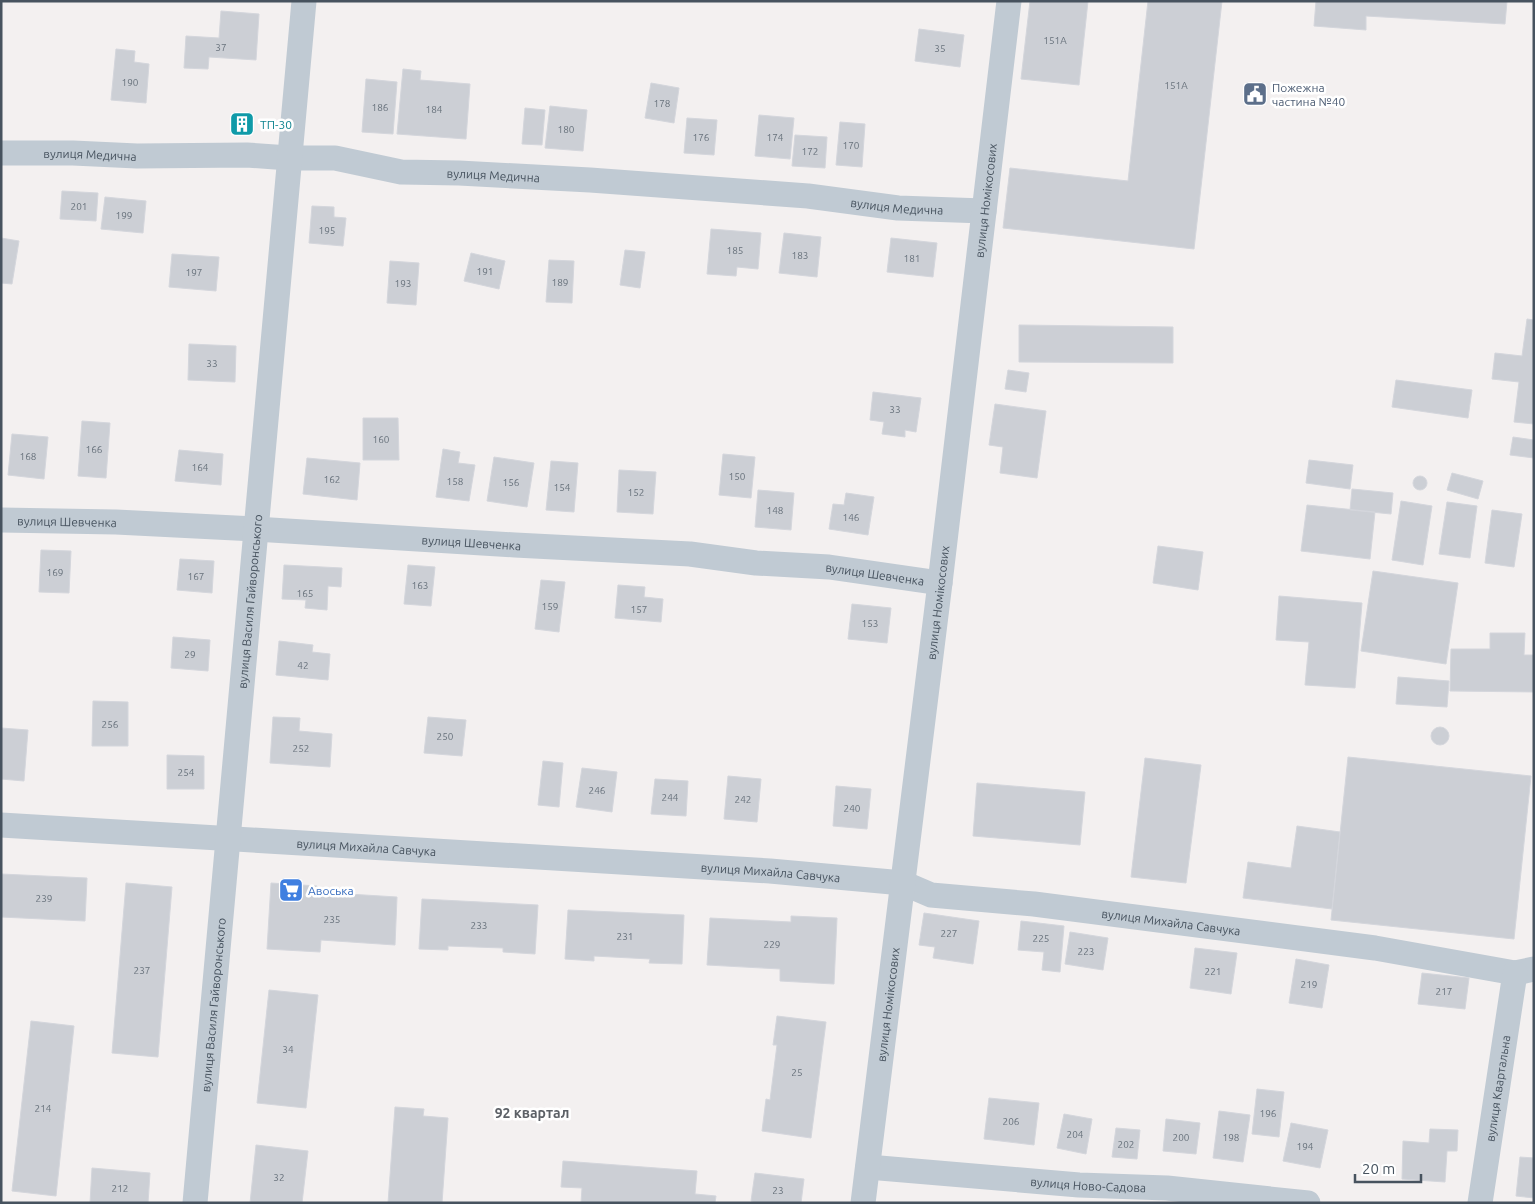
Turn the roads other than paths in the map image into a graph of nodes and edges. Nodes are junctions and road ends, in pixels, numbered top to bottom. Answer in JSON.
{"nodes":[{"id":1,"x":304,"y":1,"type":"edge"},
{"id":2,"x":1009,"y":1,"type":"edge"},
{"id":3,"x":1,"y":153,"type":"edge"},
{"id":4,"x":289,"y":158,"type":"junction"},
{"id":5,"x":984,"y":211,"type":"junction"},
{"id":6,"x":1,"y":520,"type":"edge"},
{"id":7,"x":255,"y":528,"type":"junction"},
{"id":8,"x":940,"y":583,"type":"junction"},
{"id":9,"x":1,"y":825,"type":"edge"},
{"id":10,"x":228,"y":839,"type":"junction"},
{"id":11,"x":903,"y":883,"type":"junction"},
{"id":12,"x":1524,"y":971,"type":"edge"},
{"id":13,"x":868,"y":1167,"type":"junction"},
{"id":14,"x":195,"y":1203,"type":"edge"},
{"id":15,"x":864,"y":1203,"type":"edge"},
{"id":16,"x":1308,"y":1203,"type":"edge"},
{"id":17,"x":1480,"y":1203,"type":"edge"}],
"edges":[{"from":1,"to":4,"type":"street","name":"вулиця Василя Гайворонського"},
{"from":2,"to":5,"type":"street","name":"вулиця Номікосових"},
{"from":3,"to":4,"type":"street","name":"вулиця Медична"},
{"from":4,"to":5,"type":"street","name":"вулиця Медична"},
{"from":4,"to":7,"type":"street","name":"вулиця Василя Гайворонського"},
{"from":5,"to":8,"type":"street","name":"вулиця Номікосових"},
{"from":6,"to":7,"type":"street","name":"вулиця Шевченка"},
{"from":7,"to":8,"type":"street","name":"вулиця Шевченка"},
{"from":7,"to":10,"type":"street","name":"вулиця Василя Гайворонського"},
{"from":8,"to":11,"type":"street","name":"вулиця Номікосових"},
{"from":9,"to":10,"type":"street","name":"вулиця Михайла Савчука"},
{"from":10,"to":11,"type":"street","name":"вулиця Михайла Савчука"},
{"from":10,"to":14,"type":"street","name":"вулиця Василя Гайворонського"},
{"from":11,"to":12,"type":"street","name":"вулиця Михайла Савчука"},
{"from":11,"to":13,"type":"street","name":"вулиця Номікосових"},
{"from":12,"to":17,"type":"street","name":"вулиця Квартальна"},
{"from":13,"to":15,"type":"street","name":"вулиця Номікосових"},
{"from":13,"to":16,"type":"street","name":"вулиця Ново-Садова"}]}
